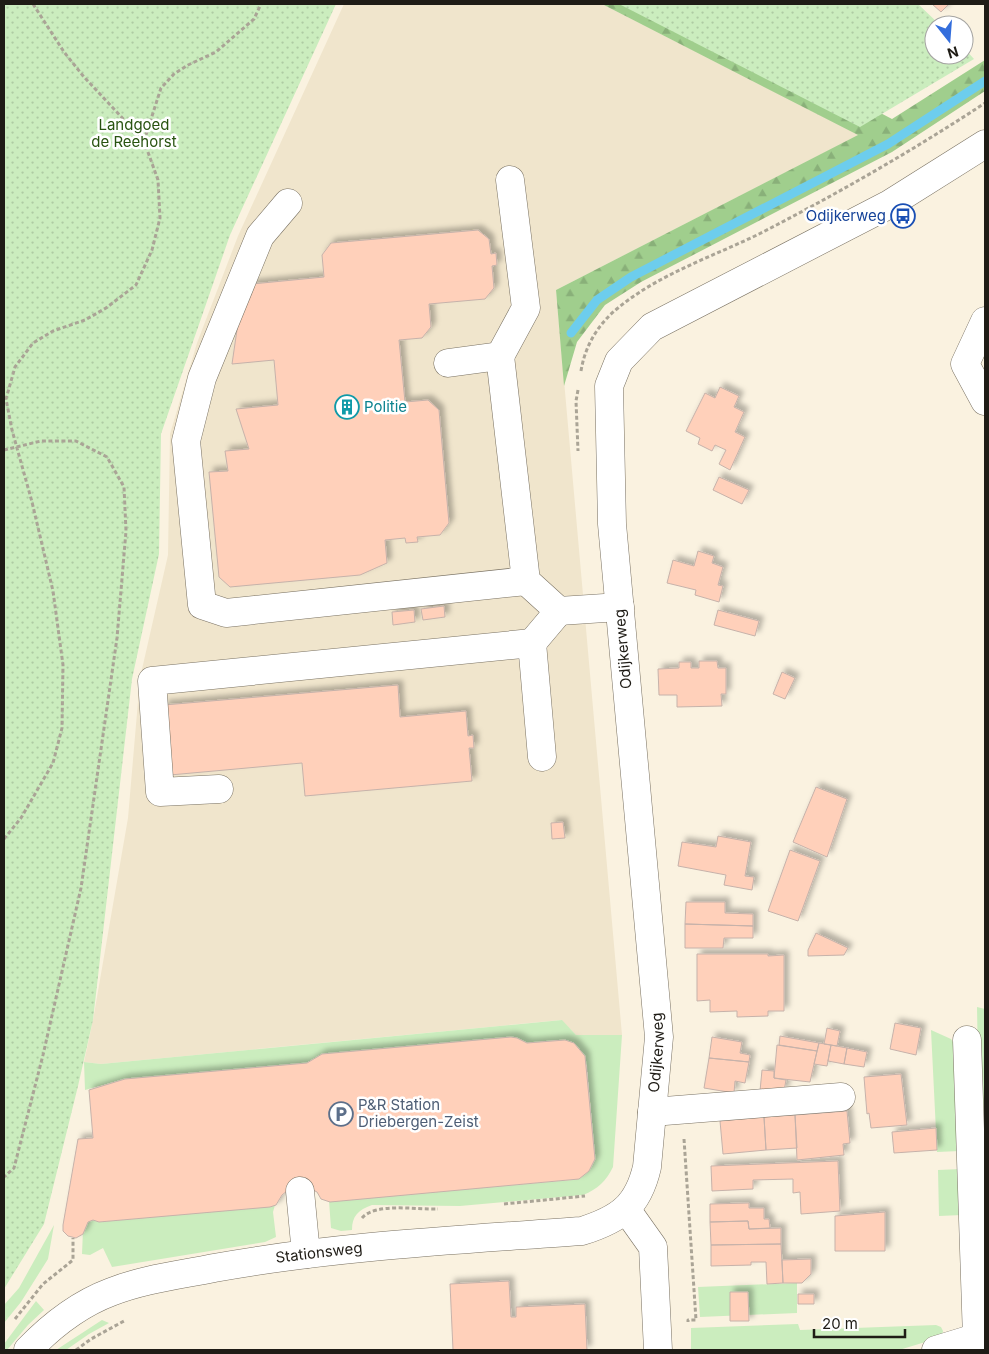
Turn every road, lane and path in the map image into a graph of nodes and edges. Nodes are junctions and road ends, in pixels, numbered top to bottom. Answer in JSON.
{"nodes":[{"id":1,"x":33,"y":4,"type":"edge"},
{"id":2,"x":261,"y":4,"type":"edge"},
{"id":3,"x":985,"y":103,"type":"edge"},
{"id":4,"x":144,"y":141,"type":"junction"},
{"id":5,"x":985,"y":144,"type":"edge"},
{"id":6,"x":510,"y":180,"type":"dead end"},
{"id":7,"x":288,"y":204,"type":"dead end"},
{"id":8,"x":985,"y":321,"type":"edge"},
{"id":9,"x":500,"y":356,"type":"junction"},
{"id":10,"x":448,"y":363,"type":"dead end"},
{"id":11,"x":581,"y":372,"type":"dead end"},
{"id":12,"x":579,"y":381,"type":"dead end"},
{"id":13,"x":985,"y":401,"type":"edge"},
{"id":14,"x":16,"y":447,"type":"junction"},
{"id":15,"x":4,"y":450,"type":"edge"},
{"id":16,"x":579,"y":458,"type":"dead end"},
{"id":17,"x":526,"y":581,"type":"junction"},
{"id":18,"x":620,"y":607,"type":"junction"},
{"id":19,"x":559,"y":611,"type":"junction"},
{"id":20,"x":532,"y":643,"type":"junction"},
{"id":21,"x":542,"y":757,"type":"dead end"},
{"id":22,"x":219,"y":789,"type":"dead end"},
{"id":23,"x":4,"y":839,"type":"edge"},
{"id":24,"x":967,"y":1040,"type":"dead end"},
{"id":25,"x":840,"y":1097,"type":"dead end"},
{"id":26,"x":682,"y":1109,"type":"junction"},
{"id":27,"x":652,"y":1112,"type":"junction"},
{"id":28,"x":4,"y":1177,"type":"edge"},
{"id":29,"x":300,"y":1191,"type":"dead end"},
{"id":30,"x":626,"y":1209,"type":"junction"},
{"id":31,"x":73,"y":1238,"type":"dead end"},
{"id":32,"x":306,"y":1254,"type":"junction"},
{"id":33,"x":125,"y":1320,"type":"dead end"},
{"id":34,"x":9,"y":1326,"type":"dead end"},
{"id":35,"x":688,"y":1328,"type":"dead end"},
{"id":36,"x":981,"y":1336,"type":"edge"},
{"id":37,"x":28,"y":1350,"type":"edge"},
{"id":38,"x":76,"y":1350,"type":"edge"},
{"id":39,"x":658,"y":1350,"type":"edge"},
{"id":40,"x":936,"y":1350,"type":"edge"}],
"edges":[{"from":1,"to":4,"type":"path"},
{"from":2,"to":4,"type":"path"},
{"from":3,"to":11,"type":"path"},
{"from":4,"to":14,"type":"path"},
{"from":5,"to":18,"type":"street","name":"Odijkerweg"},
{"from":6,"to":9,"type":"street"},
{"from":7,"to":17,"type":"street"},
{"from":8,"to":13,"type":"street"},
{"from":9,"to":10,"type":"street"},
{"from":9,"to":17,"type":"street"},
{"from":12,"to":16,"type":"path"},
{"from":14,"to":15,"type":"path"},
{"from":14,"to":23,"type":"path"},
{"from":14,"to":28,"type":"path"},
{"from":17,"to":19,"type":"street"},
{"from":18,"to":19,"type":"street"},
{"from":18,"to":27,"type":"street","name":"Odijkerweg"},
{"from":19,"to":20,"type":"street"},
{"from":20,"to":21,"type":"street"},
{"from":20,"to":22,"type":"street"},
{"from":24,"to":36,"type":"street"},
{"from":25,"to":26,"type":"street"},
{"from":26,"to":27,"type":"street"},
{"from":26,"to":35,"type":"path"},
{"from":27,"to":30,"type":"street","name":"Odijkerweg"},
{"from":29,"to":32,"type":"street"},
{"from":30,"to":32,"type":"street","name":"Stationsweg"},
{"from":30,"to":39,"type":"street"},
{"from":31,"to":34,"type":"path"},
{"from":32,"to":37,"type":"street","name":"Stationsweg"},
{"from":33,"to":38,"type":"path"},
{"from":36,"to":40,"type":"street"}]}
